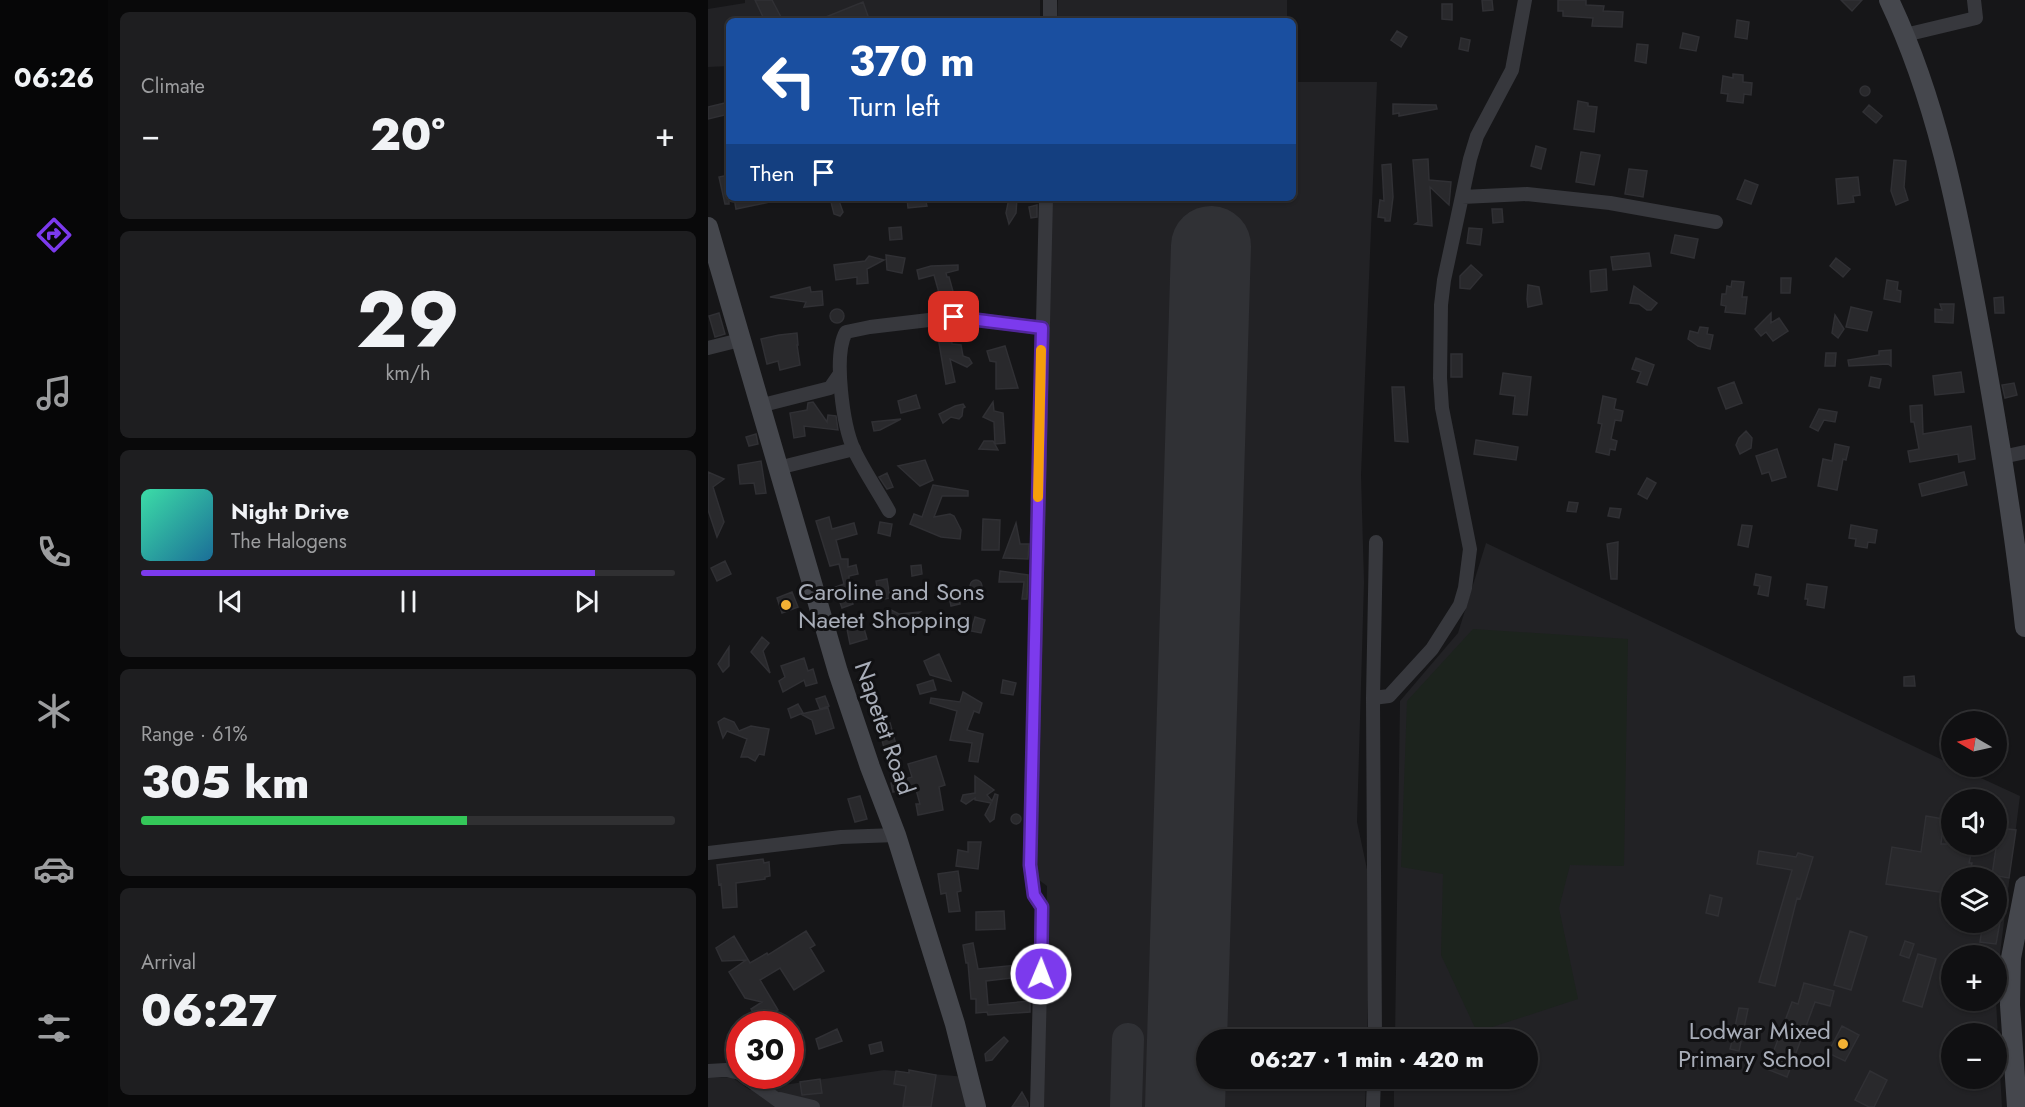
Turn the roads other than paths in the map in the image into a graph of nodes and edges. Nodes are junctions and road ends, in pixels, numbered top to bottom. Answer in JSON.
{"nodes":[{"id":1,"x":1050,"y":0,"type":"edge"},
{"id":2,"x":1525,"y":0,"type":"edge"},
{"id":3,"x":1889,"y":0,"type":"edge"},
{"id":4,"x":1974,"y":0,"type":"edge"},
{"id":5,"x":1050,"y":18,"type":"edge"},
{"id":6,"x":1905,"y":35,"type":"junction"},
{"id":7,"x":1462,"y":197,"type":"junction"},
{"id":8,"x":1046,"y":201,"type":"edge"},
{"id":9,"x":1716,"y":222,"type":"dead end"},
{"id":10,"x":708,"y":227,"type":"edge"},
{"id":11,"x":1042,"y":328,"type":"junction"},
{"id":12,"x":740,"y":340,"type":"junction"},
{"id":13,"x":708,"y":348,"type":"edge"},
{"id":14,"x":839,"y":375,"type":"junction"},
{"id":15,"x":759,"y":406,"type":"junction"},
{"id":16,"x":854,"y":449,"type":"junction"},
{"id":17,"x":2025,"y":452,"type":"edge"},
{"id":18,"x":2002,"y":457,"type":"junction"},
{"id":19,"x":778,"y":468,"type":"junction"},
{"id":20,"x":889,"y":511,"type":"dead end"},
{"id":21,"x":1376,"y":542,"type":"dead end"},
{"id":22,"x":2022,"y":565,"type":"edge"},
{"id":23,"x":2025,"y":627,"type":"edge"},
{"id":24,"x":1372,"y":698,"type":"junction"},
{"id":25,"x":896,"y":835,"type":"junction"},
{"id":26,"x":708,"y":853,"type":"edge"},
{"id":27,"x":2025,"y":886,"type":"edge"},
{"id":28,"x":1375,"y":1029,"type":"edge"},
{"id":29,"x":726,"y":1070,"type":"edge"},
{"id":30,"x":708,"y":1071,"type":"edge"},
{"id":31,"x":763,"y":1089,"type":"edge"},
{"id":32,"x":1374,"y":1089,"type":"edge"},
{"id":33,"x":773,"y":1096,"type":"junction"},
{"id":34,"x":787,"y":1107,"type":"edge"},
{"id":35,"x":813,"y":1107,"type":"edge"},
{"id":36,"x":976,"y":1107,"type":"edge"},
{"id":37,"x":1037,"y":1107,"type":"edge"},
{"id":38,"x":1373,"y":1107,"type":"edge"},
{"id":39,"x":2017,"y":1107,"type":"edge"}],
"edges":[{"from":1,"to":5,"type":"street"},
{"from":2,"to":7,"type":"street"},
{"from":3,"to":6,"type":"main road"},
{"from":4,"to":6,"type":"street"},
{"from":6,"to":18,"type":"main road"},
{"from":7,"to":9,"type":"street"},
{"from":7,"to":24,"type":"street"},
{"from":8,"to":11,"type":"street"},
{"from":10,"to":12,"type":"main road","name":"Napetet Road"},
{"from":11,"to":14,"type":"street"},
{"from":11,"to":37,"type":"street"},
{"from":12,"to":13,"type":"street"},
{"from":12,"to":15,"type":"main road","name":"Napetet Road"},
{"from":14,"to":15,"type":"street"},
{"from":14,"to":16,"type":"street"},
{"from":15,"to":19,"type":"main road","name":"Napetet Road"},
{"from":16,"to":19,"type":"street"},
{"from":16,"to":20,"type":"street"},
{"from":17,"to":18,"type":"street"},
{"from":18,"to":22,"type":"main road"},
{"from":19,"to":25,"type":"main road","name":"Napetet Road"},
{"from":21,"to":24,"type":"street"},
{"from":22,"to":23,"type":"main road"},
{"from":24,"to":28,"type":"street"},
{"from":25,"to":26,"type":"street"},
{"from":25,"to":36,"type":"main road","name":"Napetet Road"},
{"from":27,"to":39,"type":"main road"},
{"from":29,"to":30,"type":"street"},
{"from":31,"to":33,"type":"street"},
{"from":32,"to":38,"type":"street"},
{"from":33,"to":34,"type":"street"},
{"from":33,"to":35,"type":"street"}]}
